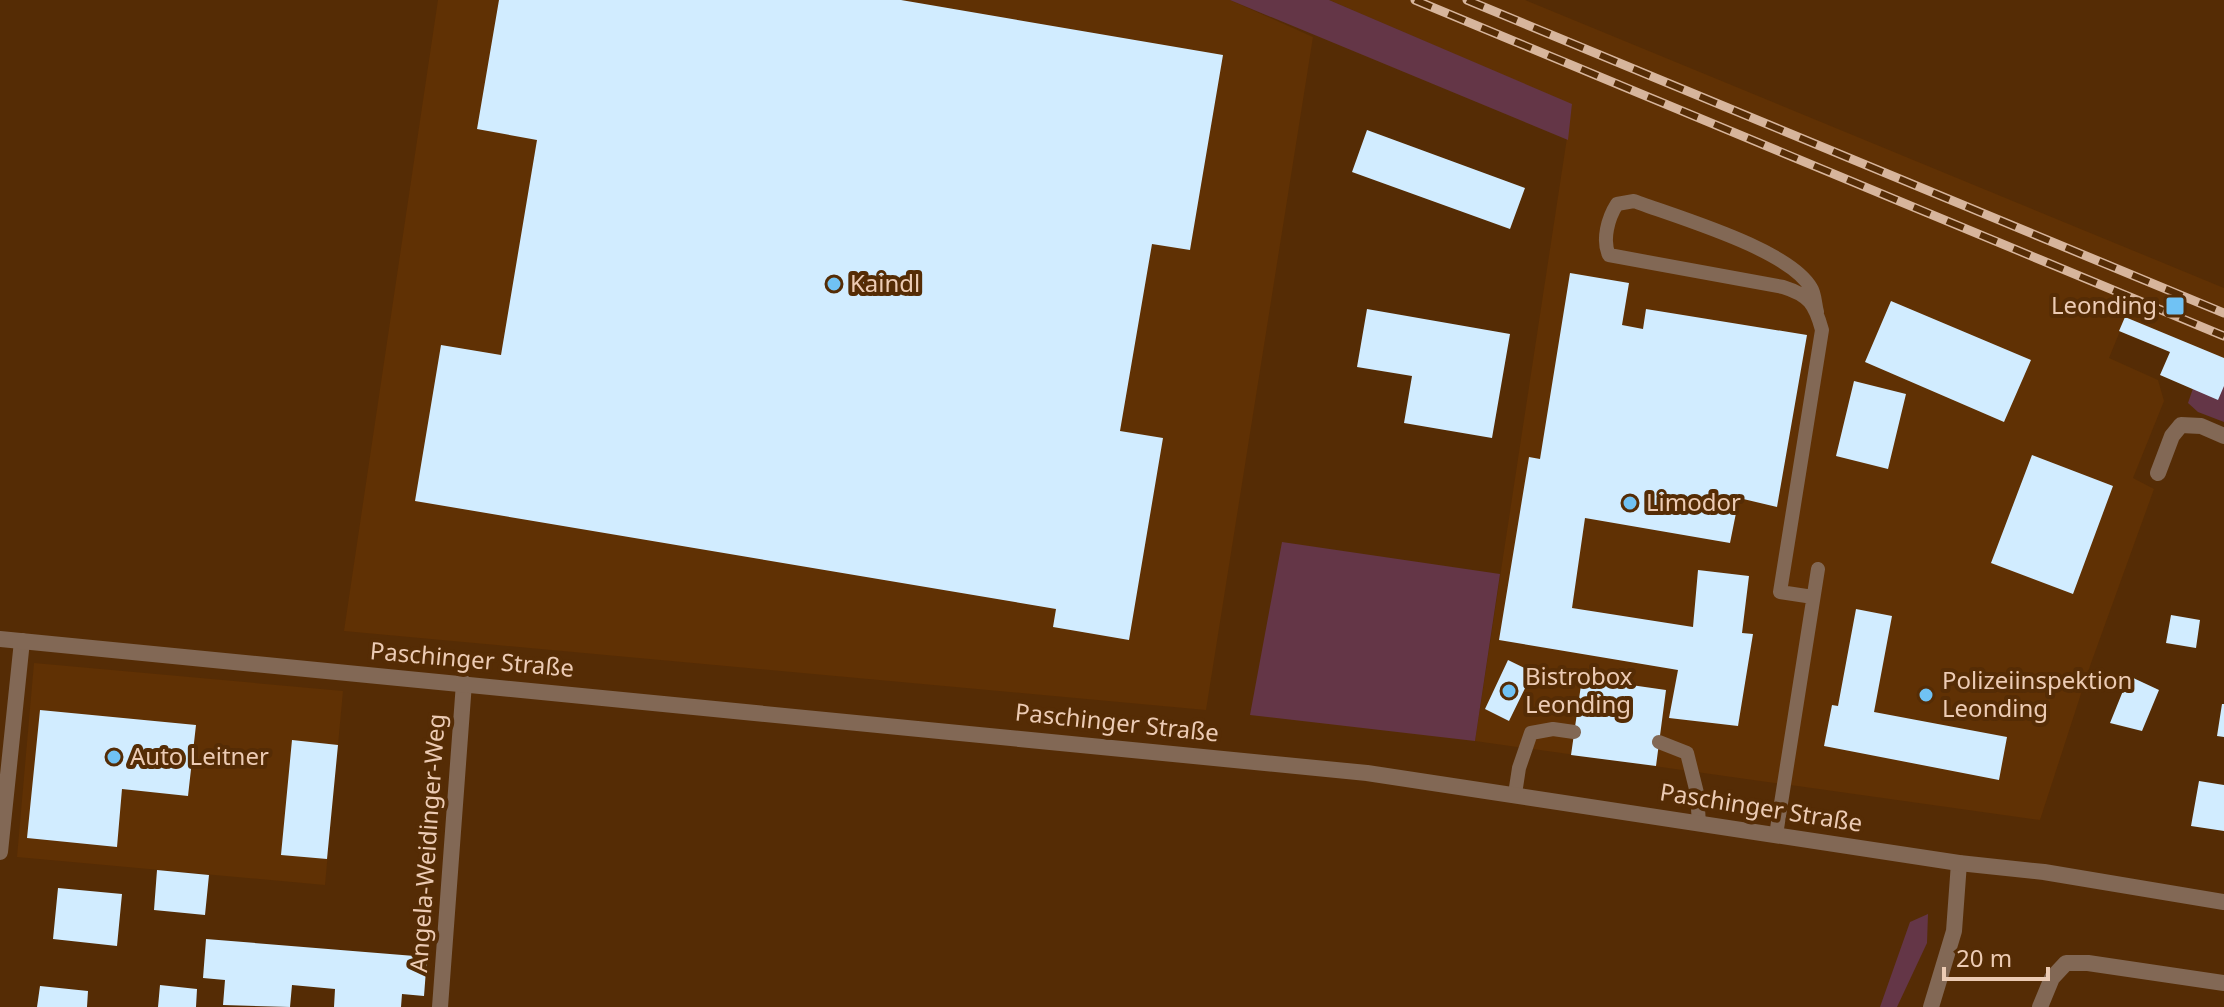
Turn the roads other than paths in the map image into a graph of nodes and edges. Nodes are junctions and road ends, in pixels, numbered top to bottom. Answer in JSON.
{"nodes":[{"id":1,"x":1817,"y":312,"type":"junction"},
{"id":2,"x":2224,"y":436,"type":"edge"},
{"id":3,"x":2158,"y":473,"type":"dead end"},
{"id":4,"x":1818,"y":569,"type":"dead end"},
{"id":5,"x":1813,"y":597,"type":"junction"},
{"id":6,"x":0,"y":639,"type":"edge"},
{"id":7,"x":22,"y":641,"type":"junction"},
{"id":8,"x":464,"y":683,"type":"junction"},
{"id":9,"x":1574,"y":732,"type":"dead end"},
{"id":10,"x":1659,"y":742,"type":"dead end"},
{"id":11,"x":1515,"y":794,"type":"junction"},
{"id":12,"x":1699,"y":824,"type":"junction"},
{"id":13,"x":1776,"y":835,"type":"junction"},
{"id":14,"x":0,"y":852,"type":"edge"},
{"id":15,"x":1959,"y":863,"type":"junction"},
{"id":16,"x":2224,"y":902,"type":"edge"},
{"id":17,"x":2224,"y":983,"type":"edge"},
{"id":18,"x":440,"y":1007,"type":"edge"},
{"id":19,"x":1931,"y":1007,"type":"edge"},
{"id":20,"x":2040,"y":1007,"type":"edge"}],
"edges":[{"from":1,"to":1,"type":"lane"},
{"from":1,"to":5,"type":"lane"},
{"from":2,"to":3,"type":"street"},
{"from":4,"to":5,"type":"lane"},
{"from":5,"to":13,"type":"lane"},
{"from":6,"to":7,"type":"street","name":"Paschinger Straße"},
{"from":7,"to":8,"type":"street","name":"Paschinger Straße"},
{"from":7,"to":14,"type":"street"},
{"from":8,"to":11,"type":"street","name":"Paschinger Straße"},
{"from":8,"to":18,"type":"street","name":"Angela-Weidinger-Weg"},
{"from":9,"to":11,"type":"lane"},
{"from":10,"to":12,"type":"lane"},
{"from":11,"to":12,"type":"street","name":"Paschinger Straße"},
{"from":12,"to":13,"type":"street","name":"Paschinger Straße"},
{"from":13,"to":15,"type":"street","name":"Paschinger Straße"},
{"from":15,"to":16,"type":"street","name":"Paschinger Straße"},
{"from":15,"to":19,"type":"street"},
{"from":17,"to":20,"type":"street"}]}
